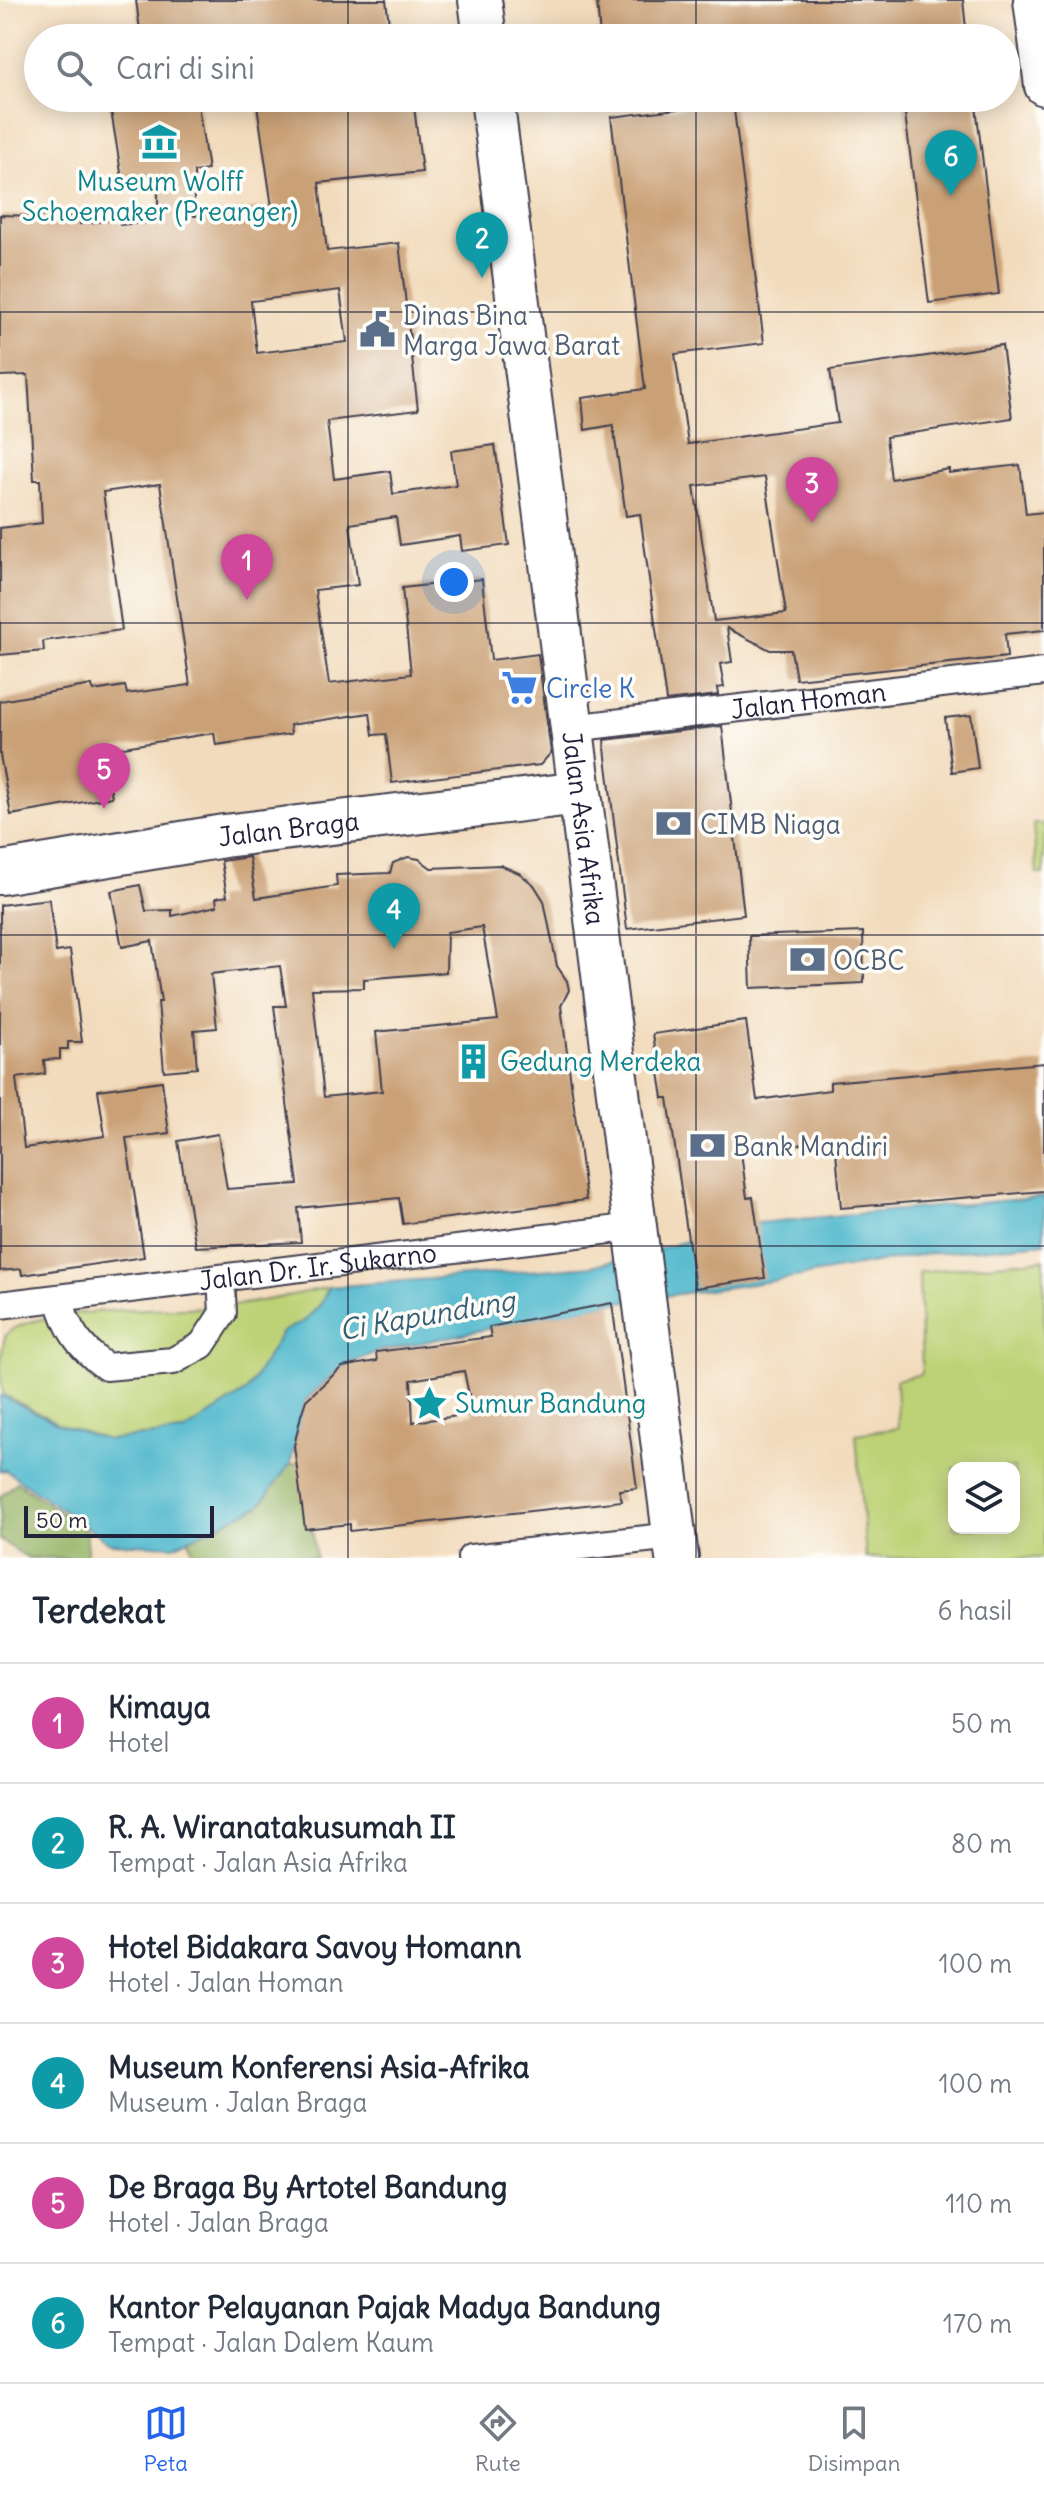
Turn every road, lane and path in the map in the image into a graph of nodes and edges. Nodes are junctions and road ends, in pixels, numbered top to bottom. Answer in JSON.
{"nodes":[{"id":1,"x":480,"y":0,"type":"edge"},
{"id":2,"x":1033,"y":0,"type":"edge"},
{"id":3,"x":483,"y":24,"type":"edge"},
{"id":4,"x":1044,"y":86,"type":"edge"},
{"id":5,"x":494,"y":112,"type":"edge"},
{"id":6,"x":1044,"y":672,"type":"edge"},
{"id":7,"x":572,"y":728,"type":"junction"},
{"id":8,"x":580,"y":793,"type":"junction"},
{"id":9,"x":0,"y":873,"type":"edge"},
{"id":10,"x":635,"y":1227,"type":"junction"},
{"id":11,"x":221,"y":1278,"type":"junction"},
{"id":12,"x":59,"y":1298,"type":"junction"},
{"id":13,"x":0,"y":1305,"type":"edge"},
{"id":14,"x":675,"y":1547,"type":"edge"},
{"id":15,"x":471,"y":1558,"type":"edge"}],
"edges":[{"from":1,"to":3,"type":"main road"},
{"from":2,"to":4,"type":"main road"},
{"from":5,"to":7,"type":"main road","name":"Jalan Asia Afrika"},
{"from":6,"to":7,"type":"street","name":"Jalan Homan"},
{"from":7,"to":8,"type":"main road","name":"Jalan Asia Afrika"},
{"from":8,"to":9,"type":"main road","name":"Jalan Braga"},
{"from":8,"to":10,"type":"main road","name":"Jalan Asia Afrika"},
{"from":10,"to":11,"type":"street","name":"Jalan Dr. Ir. Sukarno"},
{"from":10,"to":14,"type":"main road","name":"Jalan Asia Afrika"},
{"from":11,"to":12,"type":"street","name":"Jalan Dr. Ir. Sukarno"},
{"from":11,"to":12,"type":"street"},
{"from":12,"to":13,"type":"street","name":"Jalan Dr. Ir. Sukarno"},
{"from":14,"to":15,"type":"street"}]}
